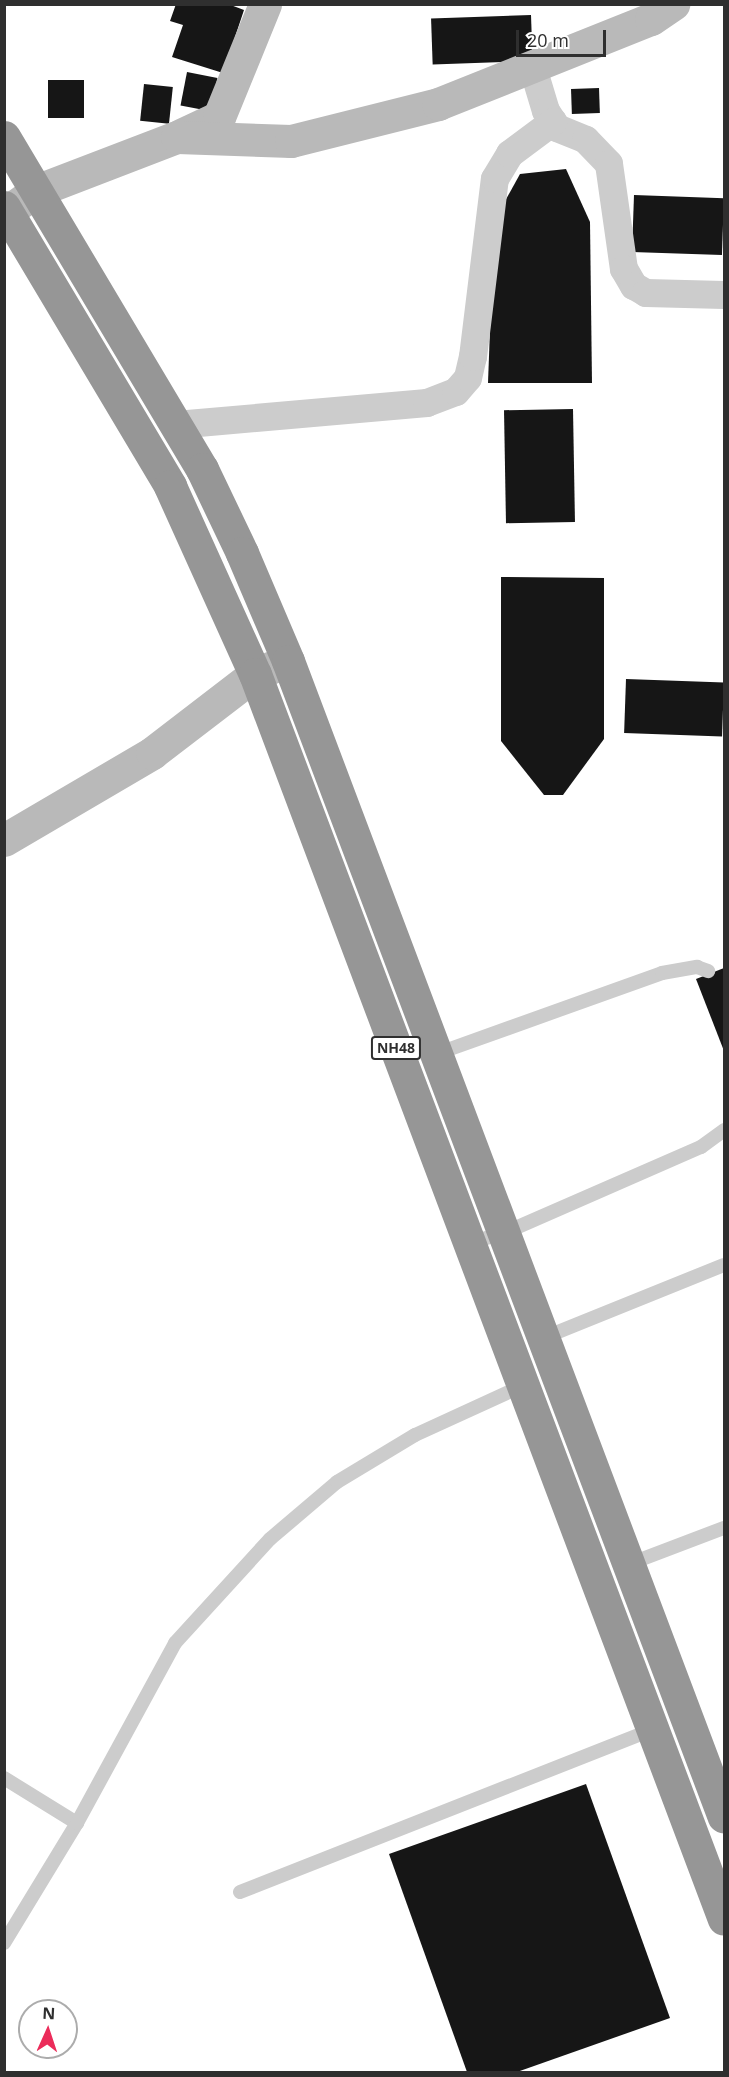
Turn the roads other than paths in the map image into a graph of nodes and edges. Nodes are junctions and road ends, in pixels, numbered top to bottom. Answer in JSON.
{"nodes":[{"id":1,"x":265,"y":4,"type":"edge"},
{"id":2,"x":673,"y":4,"type":"edge"},
{"id":3,"x":533,"y":68,"type":"junction"},
{"id":4,"x":553,"y":122,"type":"junction"},
{"id":5,"x":4,"y":137,"type":"edge"},
{"id":6,"x":177,"y":137,"type":"junction"},
{"id":7,"x":36,"y":191,"type":"junction"},
{"id":8,"x":6,"y":209,"type":"edge"},
{"id":9,"x":724,"y":295,"type":"edge"},
{"id":10,"x":123,"y":335,"type":"junction"},
{"id":11,"x":90,"y":351,"type":"junction"},
{"id":12,"x":176,"y":425,"type":"junction"},
{"id":13,"x":288,"y":661,"type":"junction"},
{"id":14,"x":255,"y":674,"type":"junction"},
{"id":15,"x":4,"y":840,"type":"edge"},
{"id":16,"x":708,"y":971,"type":"dead end"},
{"id":17,"x":436,"y":1054,"type":"junction"},
{"id":18,"x":724,"y":1130,"type":"edge"},
{"id":19,"x":504,"y":1233,"type":"junction"},
{"id":20,"x":469,"y":1243,"type":"junction"},
{"id":21,"x":724,"y":1265,"type":"edge"},
{"id":22,"x":543,"y":1338,"type":"junction"},
{"id":23,"x":522,"y":1386,"type":"junction"},
{"id":24,"x":724,"y":1528,"type":"edge"},
{"id":25,"x":628,"y":1564,"type":"junction"},
{"id":26,"x":653,"y":1729,"type":"junction"},
{"id":27,"x":4,"y":1778,"type":"edge"},
{"id":28,"x":724,"y":1817,"type":"edge"},
{"id":29,"x":77,"y":1823,"type":"junction"},
{"id":30,"x":240,"y":1892,"type":"dead end"},
{"id":31,"x":724,"y":1919,"type":"edge"},
{"id":32,"x":4,"y":1943,"type":"edge"}],
"edges":[{"from":1,"to":6,"type":"street"},
{"from":2,"to":3,"type":"street"},
{"from":3,"to":4,"type":"street"},
{"from":3,"to":6,"type":"street"},
{"from":4,"to":9,"type":"street"},
{"from":4,"to":12,"type":"street"},
{"from":5,"to":7,"type":"highway","number":"NH48"},
{"from":6,"to":7,"type":"street"},
{"from":7,"to":8,"type":"street"},
{"from":7,"to":10,"type":"highway","number":"NH48"},
{"from":8,"to":11,"type":"highway","number":"NH48"},
{"from":10,"to":11,"type":"highway"},
{"from":10,"to":12,"type":"highway","number":"NH48"},
{"from":11,"to":14,"type":"highway","number":"NH48"},
{"from":12,"to":13,"type":"highway","number":"NH48"},
{"from":13,"to":14,"type":"street"},
{"from":13,"to":17,"type":"highway","number":"NH48"},
{"from":14,"to":15,"type":"street"},
{"from":14,"to":20,"type":"highway","number":"NH48"},
{"from":16,"to":17,"type":"lane"},
{"from":17,"to":19,"type":"highway","number":"NH48"},
{"from":18,"to":19,"type":"lane"},
{"from":19,"to":20,"type":"lane"},
{"from":19,"to":22,"type":"highway","number":"NH48"},
{"from":20,"to":23,"type":"highway","number":"NH48"},
{"from":21,"to":22,"type":"lane"},
{"from":22,"to":25,"type":"highway","number":"NH48"},
{"from":23,"to":26,"type":"highway","number":"NH48"},
{"from":23,"to":29,"type":"lane"},
{"from":24,"to":25,"type":"lane"},
{"from":25,"to":28,"type":"highway","number":"NH48"},
{"from":26,"to":30,"type":"lane"},
{"from":26,"to":31,"type":"highway","number":"NH48"},
{"from":27,"to":29,"type":"lane"},
{"from":29,"to":32,"type":"lane"}]}
